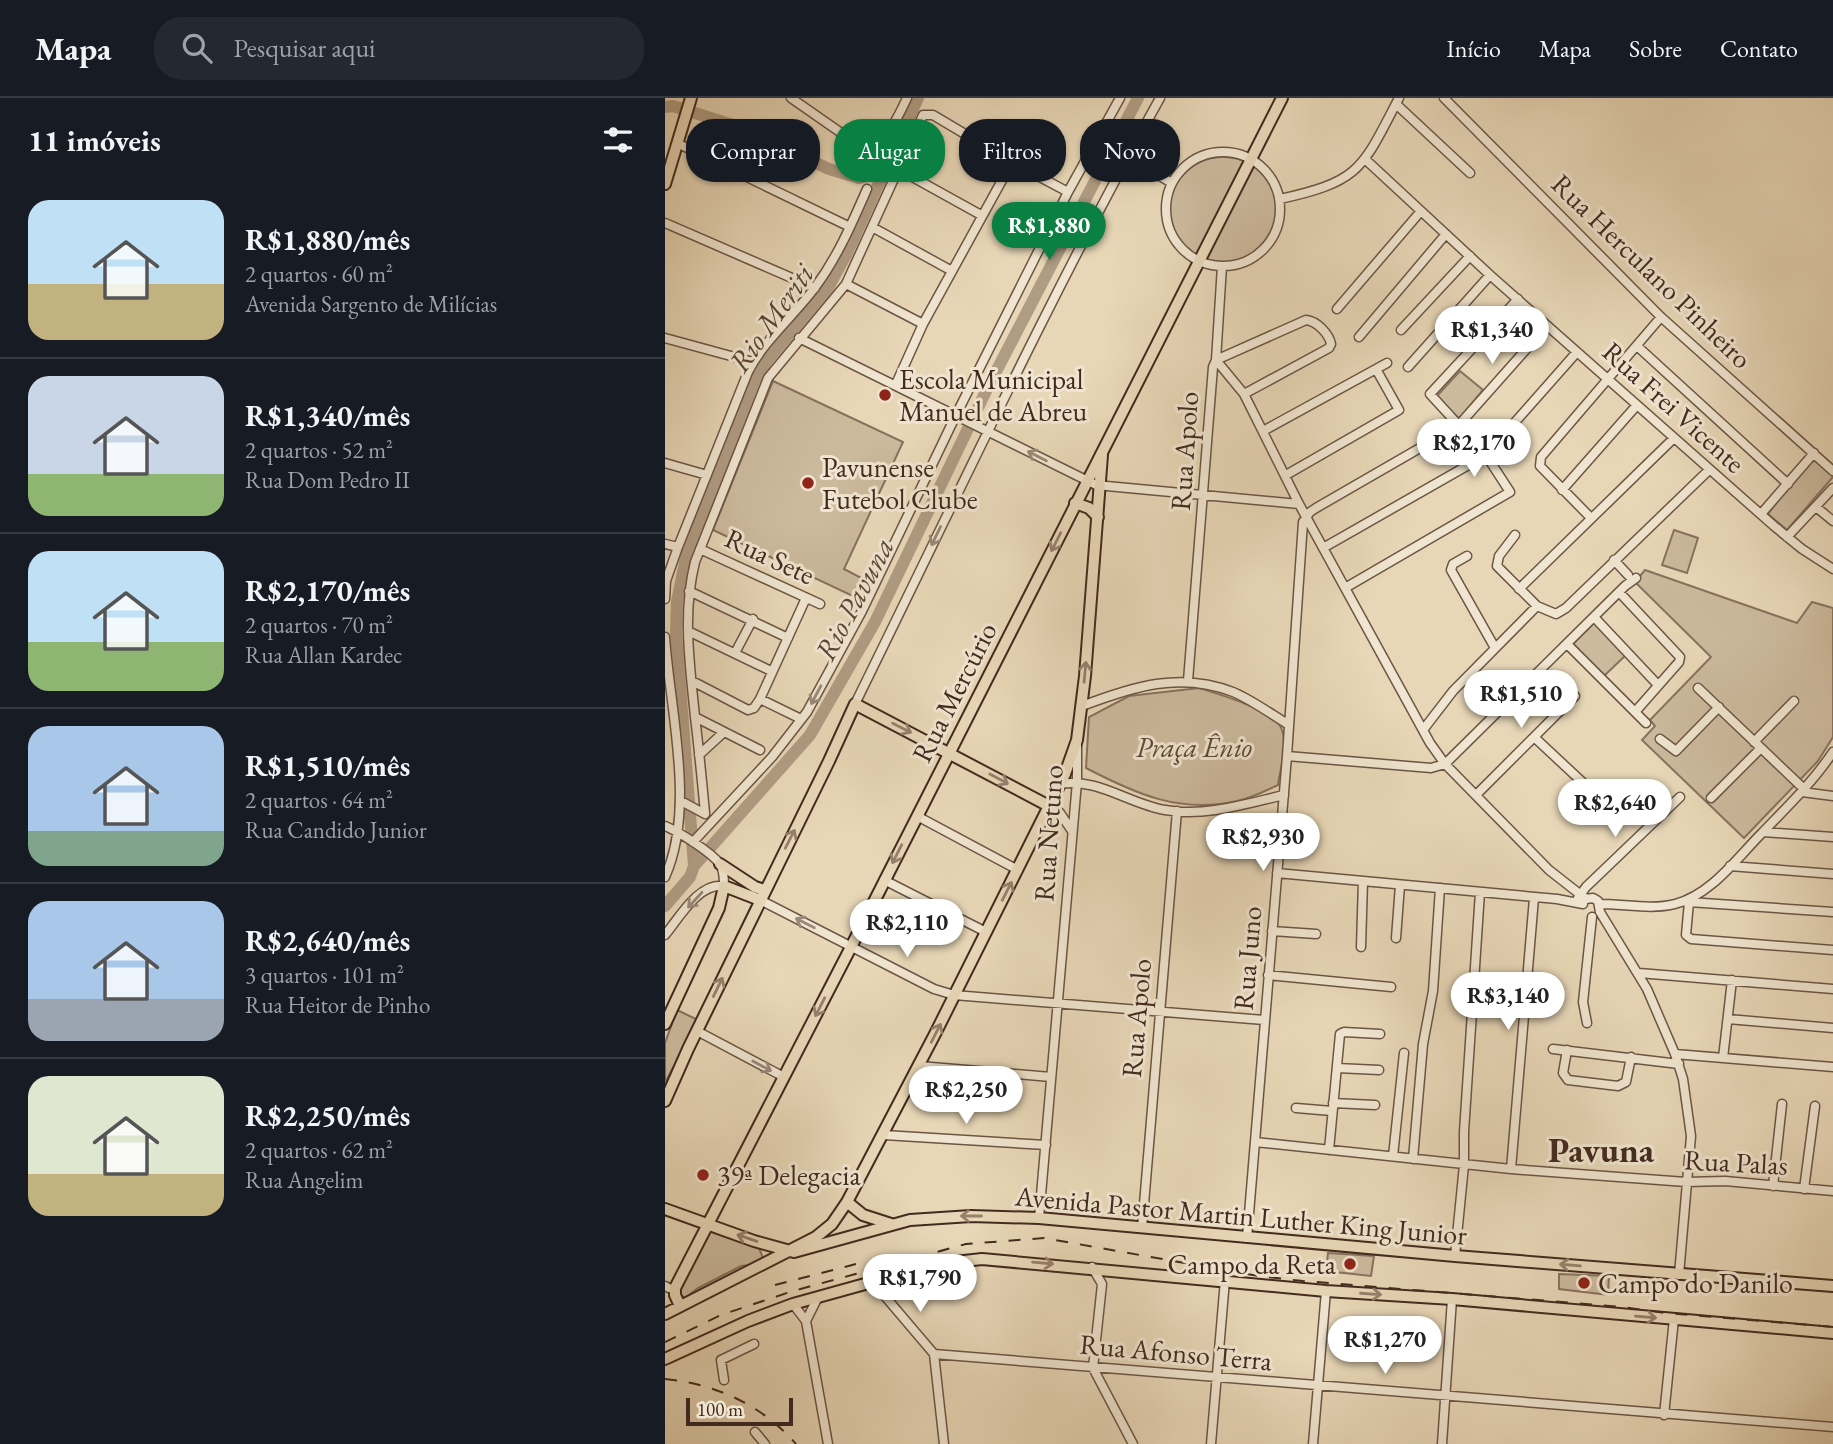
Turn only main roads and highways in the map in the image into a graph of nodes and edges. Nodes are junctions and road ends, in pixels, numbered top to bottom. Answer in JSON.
{"nodes":[{"id":1,"x":1282,"y":98,"type":"edge"},
{"id":2,"x":690,"y":100,"type":"edge"},
{"id":3,"x":665,"y":184,"type":"edge"},
{"id":4,"x":1102,"y":452,"type":"junction"},
{"id":5,"x":1075,"y":503,"type":"junction"},
{"id":6,"x":1098,"y":517,"type":"junction"},
{"id":7,"x":950,"y":752,"type":"junction"},
{"id":8,"x":1049,"y":806,"type":"junction"},
{"id":9,"x":720,"y":864,"type":"road end"},
{"id":10,"x":762,"y":895,"type":"junction"},
{"id":11,"x":665,"y":1024,"type":"edge"},
{"id":12,"x":666,"y":1097,"type":"edge"},
{"id":13,"x":848,"y":1202,"type":"junction"},
{"id":14,"x":665,"y":1209,"type":"edge"},
{"id":15,"x":709,"y":1224,"type":"junction"},
{"id":16,"x":894,"y":1225,"type":"junction"},
{"id":17,"x":787,"y":1251,"type":"junction"},
{"id":18,"x":1833,"y":1286,"type":"edge"},
{"id":19,"x":680,"y":1306,"type":"junction"},
{"id":20,"x":665,"y":1314,"type":"edge"},
{"id":21,"x":1833,"y":1333,"type":"edge"},
{"id":22,"x":665,"y":1359,"type":"edge"}],
"edges":[{"from":1,"to":4,"type":"main road","name":"Rua Mercúrio"},
{"from":2,"to":3,"type":"main road"},
{"from":4,"to":5,"type":"main road","name":"Rua Mercúrio"},
{"from":4,"to":6,"type":"main road","name":"Rua Netuno"},
{"from":5,"to":6,"type":"main road"},
{"from":5,"to":7,"type":"main road","name":"Rua Mercúrio","one_way":true},
{"from":8,"to":6,"type":"main road","name":"Rua Netuno","one_way":true},
{"from":7,"to":8,"type":"main road","one_way":true},
{"from":10,"to":7,"type":"main road","one_way":true},
{"from":7,"to":15,"type":"main road","name":"Rua Mercúrio","one_way":true},
{"from":13,"to":8,"type":"main road","one_way":true},
{"from":9,"to":10,"type":"main road"},
{"from":10,"to":11,"type":"main road"},
{"from":12,"to":10,"type":"main road","one_way":true},
{"from":13,"to":16,"type":"main road"},
{"from":13,"to":17,"type":"main road"},
{"from":14,"to":15,"type":"main road"},
{"from":17,"to":15,"type":"main road","one_way":true},
{"from":15,"to":19,"type":"main road","name":"Rua Mercúrio"},
{"from":16,"to":17,"type":"main road","name":"Avenida Pastor Martin Luther King Junior"},
{"from":18,"to":16,"type":"main road","name":"Avenida Pastor Martin Luther King Junior","one_way":true},
{"from":17,"to":19,"type":"main road","name":"Avenida Pastor Martin Luther King Junior"},
{"from":19,"to":20,"type":"main road","name":"Avenida Pastor Martin Luther King Junior"},
{"from":22,"to":21,"type":"main road","one_way":true}]}
